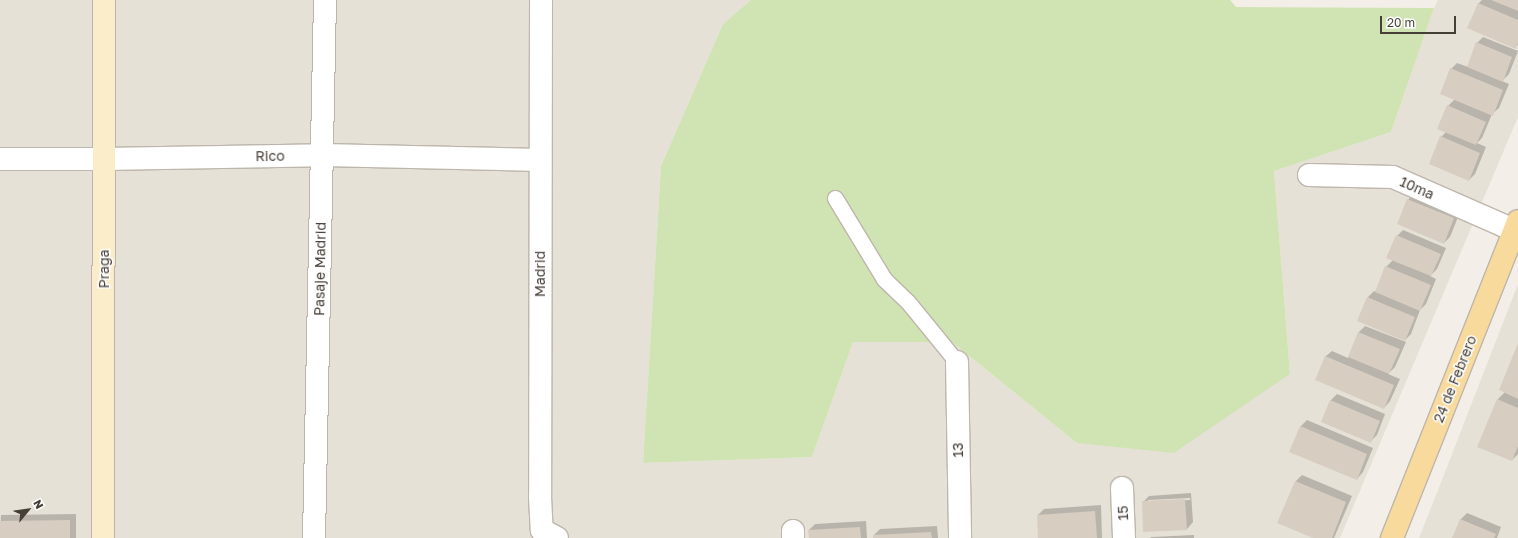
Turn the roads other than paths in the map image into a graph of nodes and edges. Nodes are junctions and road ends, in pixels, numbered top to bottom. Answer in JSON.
{"nodes":[{"id":1,"x":104,"y":0,"type":"edge"},
{"id":2,"x":325,"y":0,"type":"edge"},
{"id":3,"x":541,"y":0,"type":"edge"},
{"id":4,"x":323,"y":155,"type":"junction"},
{"id":5,"x":0,"y":159,"type":"edge"},
{"id":6,"x":104,"y":159,"type":"junction"},
{"id":7,"x":540,"y":160,"type":"junction"},
{"id":8,"x":1309,"y":175,"type":"dead end"},
{"id":9,"x":835,"y":198,"type":"dead end"},
{"id":10,"x":1517,"y":228,"type":"edge"},
{"id":11,"x":956,"y":362,"type":"joint"},
{"id":12,"x":1122,"y":488,"type":"dead end"},
{"id":13,"x":103,"y":538,"type":"edge"},
{"id":14,"x":314,"y":538,"type":"edge"},
{"id":15,"x":557,"y":538,"type":"edge"},
{"id":16,"x":960,"y":538,"type":"edge"},
{"id":17,"x":1124,"y":538,"type":"edge"},
{"id":18,"x":1392,"y":538,"type":"edge"}],
"edges":[{"from":1,"to":6,"type":"street","name":"Praga"},
{"from":2,"to":4,"type":"street","name":"Pasaje Madrid"},
{"from":3,"to":7,"type":"street","name":"Madrid"},
{"from":4,"to":6,"type":"street","name":"Rico"},
{"from":4,"to":7,"type":"street","name":"Rico"},
{"from":4,"to":14,"type":"street","name":"Pasaje Madrid"},
{"from":5,"to":6,"type":"street","name":"Rico"},
{"from":6,"to":13,"type":"street","name":"Praga"},
{"from":7,"to":15,"type":"street","name":"Madrid"},
{"from":8,"to":10,"type":"street","name":"10ma"},
{"from":9,"to":11,"type":"lane"},
{"from":10,"to":18,"type":"main road","name":"24 de Febrero"},
{"from":11,"to":16,"type":"street","name":"13"},
{"from":12,"to":17,"type":"street","name":"15"}]}
